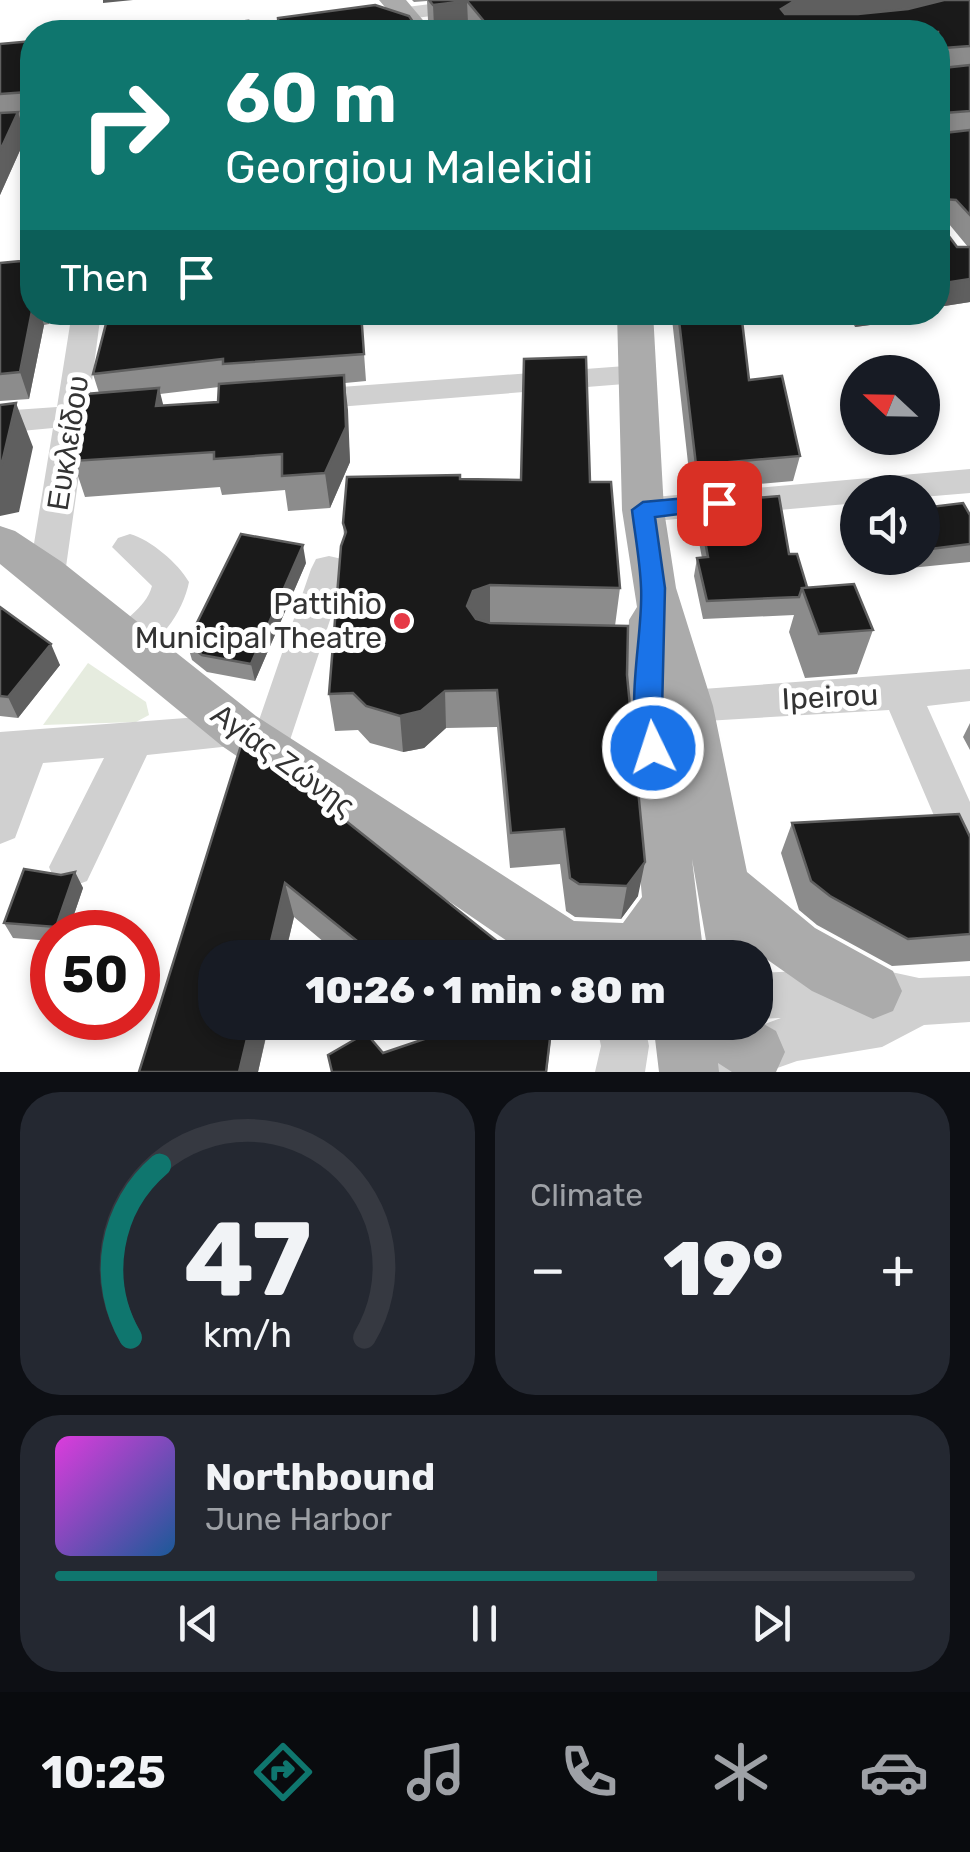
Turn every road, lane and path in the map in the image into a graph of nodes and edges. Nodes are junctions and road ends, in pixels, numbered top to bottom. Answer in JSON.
{"nodes":[{"id":1,"x":508,"y":0,"type":"edge"},
{"id":2,"x":406,"y":16,"type":"edge"},
{"id":3,"x":370,"y":20,"type":"edge"},
{"id":4,"x":85,"y":325,"type":"edge"},
{"id":5,"x":636,"y":325,"type":"edge"},
{"id":6,"x":638,"y":375,"type":"junction"},
{"id":7,"x":262,"y":403,"type":"edge"},
{"id":8,"x":168,"y":409,"type":"edge"},
{"id":9,"x":73,"y":415,"type":"junction"},
{"id":10,"x":0,"y":422,"type":"edge"},
{"id":11,"x":970,"y":481,"type":"edge"},
{"id":12,"x":643,"y":510,"type":"junction"},
{"id":13,"x":0,"y":542,"type":"edge"},
{"id":14,"x":130,"y":547,"type":"dead end"},
{"id":15,"x":328,"y":570,"type":"dead end"},
{"id":16,"x":48,"y":574,"type":"junction"},
{"id":17,"x":654,"y":588,"type":"junction"},
{"id":18,"x":128,"y":640,"type":"junction"},
{"id":19,"x":970,"y":685,"type":"edge"},
{"id":20,"x":902,"y":693,"type":"junction"},
{"id":21,"x":690,"y":706,"type":"junction"},
{"id":22,"x":134,"y":740,"type":"junction"},
{"id":23,"x":253,"y":741,"type":"junction"},
{"id":24,"x":14,"y":749,"type":"edge"},
{"id":25,"x":0,"y":825,"type":"edge"},
{"id":26,"x":970,"y":851,"type":"edge"},
{"id":27,"x":72,"y":868,"type":"edge"},
{"id":28,"x":726,"y":889,"type":"junction"},
{"id":29,"x":670,"y":894,"type":"junction"},
{"id":30,"x":549,"y":940,"type":"edge"},
{"id":31,"x":647,"y":940,"type":"edge"},
{"id":32,"x":674,"y":940,"type":"edge"},
{"id":33,"x":733,"y":940,"type":"edge"},
{"id":34,"x":896,"y":996,"type":"junction"},
{"id":35,"x":970,"y":1000,"type":"edge"},
{"id":36,"x":773,"y":1036,"type":"edge"},
{"id":37,"x":624,"y":1040,"type":"edge"},
{"id":38,"x":686,"y":1040,"type":"edge"},
{"id":39,"x":747,"y":1040,"type":"edge"},
{"id":40,"x":620,"y":1072,"type":"edge"},
{"id":41,"x":692,"y":1072,"type":"edge"}],
"edges":[{"from":1,"to":2,"type":"street"},
{"from":2,"to":3,"type":"street"},
{"from":4,"to":9,"type":"street","name":"Ευκλείδου"},
{"from":5,"to":6,"type":"main road"},
{"from":6,"to":7,"type":"street"},
{"from":6,"to":12,"type":"main road"},
{"from":8,"to":9,"type":"street"},
{"from":9,"to":10,"type":"street"},
{"from":9,"to":16,"type":"street","name":"Ευκλείδου"},
{"from":11,"to":12,"type":"street"},
{"from":12,"to":17,"type":"main road"},
{"from":13,"to":16,"type":"main road","name":"Αγίας Ζώνης"},
{"from":14,"to":18,"type":"street"},
{"from":15,"to":23,"type":"street"},
{"from":16,"to":18,"type":"main road","name":"Αγίας Ζώνης"},
{"from":17,"to":21,"type":"main road"},
{"from":17,"to":29,"type":"main road"},
{"from":18,"to":23,"type":"main road","name":"Αγίας Ζώνης"},
{"from":19,"to":20,"type":"street","name":"Ipeirou"},
{"from":20,"to":21,"type":"street","name":"Ipeirou"},
{"from":20,"to":26,"type":"street"},
{"from":21,"to":28,"type":"main road"},
{"from":22,"to":23,"type":"street"},
{"from":22,"to":24,"type":"street"},
{"from":22,"to":27,"type":"street"},
{"from":23,"to":30,"type":"main road","name":"Αγίας Ζώνης"},
{"from":24,"to":25,"type":"street"},
{"from":28,"to":33,"type":"main road"},
{"from":28,"to":34,"type":"main road"},
{"from":29,"to":31,"type":"main road"},
{"from":29,"to":32,"type":"main road"},
{"from":34,"to":35,"type":"street"},
{"from":34,"to":36,"type":"street"},
{"from":37,"to":40,"type":"street"},
{"from":38,"to":41,"type":"main road"},
{"from":39,"to":41,"type":"street"}]}
